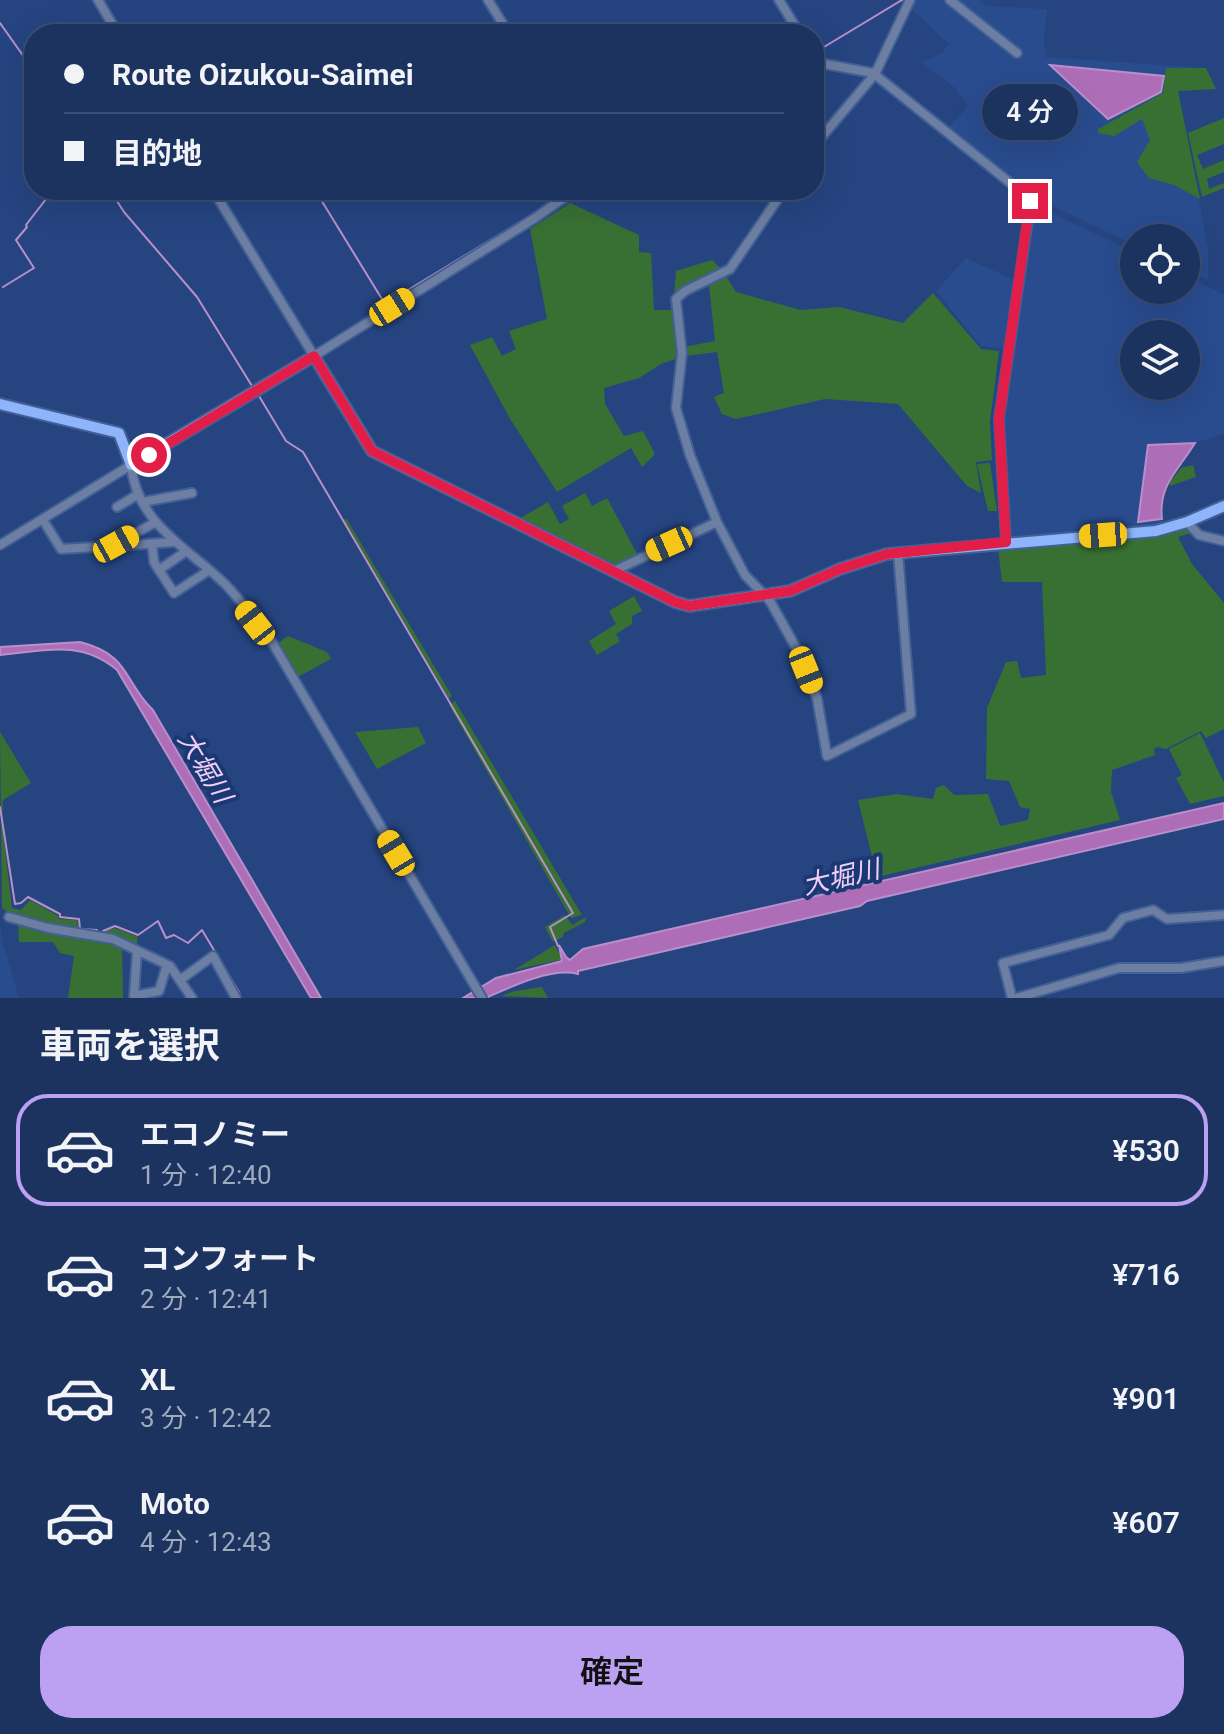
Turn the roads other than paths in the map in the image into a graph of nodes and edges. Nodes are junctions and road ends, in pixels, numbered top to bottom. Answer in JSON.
{"nodes":[{"id":1,"x":98,"y":0,"type":"edge"},
{"id":2,"x":488,"y":0,"type":"edge"},
{"id":3,"x":779,"y":0,"type":"edge"},
{"id":4,"x":910,"y":0,"type":"edge"},
{"id":5,"x":950,"y":0,"type":"edge"},
{"id":6,"x":112,"y":24,"type":"edge"},
{"id":7,"x":503,"y":24,"type":"edge"},
{"id":8,"x":794,"y":24,"type":"edge"},
{"id":9,"x":1017,"y":53,"type":"dead end"},
{"id":10,"x":824,"y":62,"type":"edge"},
{"id":11,"x":875,"y":74,"type":"junction"},
{"id":12,"x":824,"y":134,"type":"edge"},
{"id":13,"x":219,"y":200,"type":"edge"},
{"id":14,"x":561,"y":200,"type":"edge"},
{"id":15,"x":777,"y":200,"type":"edge"},
{"id":16,"x":314,"y":356,"type":"junction"},
{"id":17,"x":0,"y":404,"type":"edge"},
{"id":18,"x":131,"y":465,"type":"junction"},
{"id":19,"x":192,"y":493,"type":"dead end"},
{"id":20,"x":140,"y":499,"type":"junction"},
{"id":21,"x":1224,"y":506,"type":"edge"},
{"id":22,"x":117,"y":507,"type":"dead end"},
{"id":23,"x":43,"y":520,"type":"junction"},
{"id":24,"x":156,"y":522,"type":"junction"},
{"id":25,"x":717,"y":522,"type":"junction"},
{"id":26,"x":1187,"y":522,"type":"junction"},
{"id":27,"x":1224,"y":541,"type":"edge"},
{"id":28,"x":174,"y":542,"type":"junction"},
{"id":29,"x":1006,"y":542,"type":"junction"},
{"id":30,"x":152,"y":544,"type":"junction"},
{"id":31,"x":0,"y":545,"type":"edge"},
{"id":32,"x":112,"y":546,"type":"junction"},
{"id":33,"x":185,"y":552,"type":"junction"},
{"id":34,"x":898,"y":553,"type":"junction"},
{"id":35,"x":159,"y":570,"type":"junction"},
{"id":36,"x":208,"y":571,"type":"junction"},
{"id":37,"x":614,"y":571,"type":"junction"},
{"id":38,"x":763,"y":596,"type":"junction"},
{"id":39,"x":1224,"y":915,"type":"edge"},
{"id":40,"x":9,"y":917,"type":"dead end"},
{"id":41,"x":137,"y":952,"type":"junction"},
{"id":42,"x":1224,"y":961,"type":"edge"},
{"id":43,"x":167,"y":965,"type":"junction"},
{"id":44,"x":180,"y":980,"type":"junction"},
{"id":45,"x":192,"y":998,"type":"edge"},
{"id":46,"x":236,"y":998,"type":"edge"},
{"id":47,"x":482,"y":998,"type":"edge"},
{"id":48,"x":1015,"y":998,"type":"edge"}],
"edges":[{"from":1,"to":6,"type":"street"},
{"from":2,"to":7,"type":"street"},
{"from":3,"to":8,"type":"street"},
{"from":4,"to":11,"type":"street"},
{"from":5,"to":9,"type":"street"},
{"from":10,"to":11,"type":"street"},
{"from":11,"to":12,"type":"street"},
{"from":11,"to":29,"type":"street"},
{"from":13,"to":16,"type":"street"},
{"from":14,"to":16,"type":"street"},
{"from":15,"to":25,"type":"street"},
{"from":16,"to":18,"type":"main road"},
{"from":16,"to":37,"type":"main road"},
{"from":17,"to":18,"type":"main road"},
{"from":18,"to":20,"type":"street"},
{"from":18,"to":23,"type":"street"},
{"from":19,"to":20,"type":"street"},
{"from":20,"to":22,"type":"street"},
{"from":20,"to":24,"type":"street"},
{"from":21,"to":26,"type":"main road"},
{"from":23,"to":31,"type":"street"},
{"from":23,"to":32,"type":"street"},
{"from":24,"to":28,"type":"street"},
{"from":24,"to":32,"type":"street"},
{"from":25,"to":37,"type":"street"},
{"from":25,"to":38,"type":"street"},
{"from":26,"to":27,"type":"street"},
{"from":26,"to":29,"type":"main road"},
{"from":28,"to":30,"type":"street"},
{"from":28,"to":33,"type":"street"},
{"from":29,"to":34,"type":"main road"},
{"from":30,"to":32,"type":"street"},
{"from":30,"to":35,"type":"street"},
{"from":33,"to":35,"type":"street"},
{"from":33,"to":36,"type":"street"},
{"from":34,"to":38,"type":"main road"},
{"from":34,"to":38,"type":"street"},
{"from":35,"to":36,"type":"street"},
{"from":36,"to":47,"type":"street"},
{"from":37,"to":38,"type":"main road"},
{"from":39,"to":48,"type":"street"},
{"from":40,"to":41,"type":"street"},
{"from":41,"to":43,"type":"street"},
{"from":41,"to":43,"type":"street"},
{"from":42,"to":48,"type":"street"},
{"from":43,"to":44,"type":"street"},
{"from":44,"to":45,"type":"street"},
{"from":44,"to":46,"type":"street"}]}
